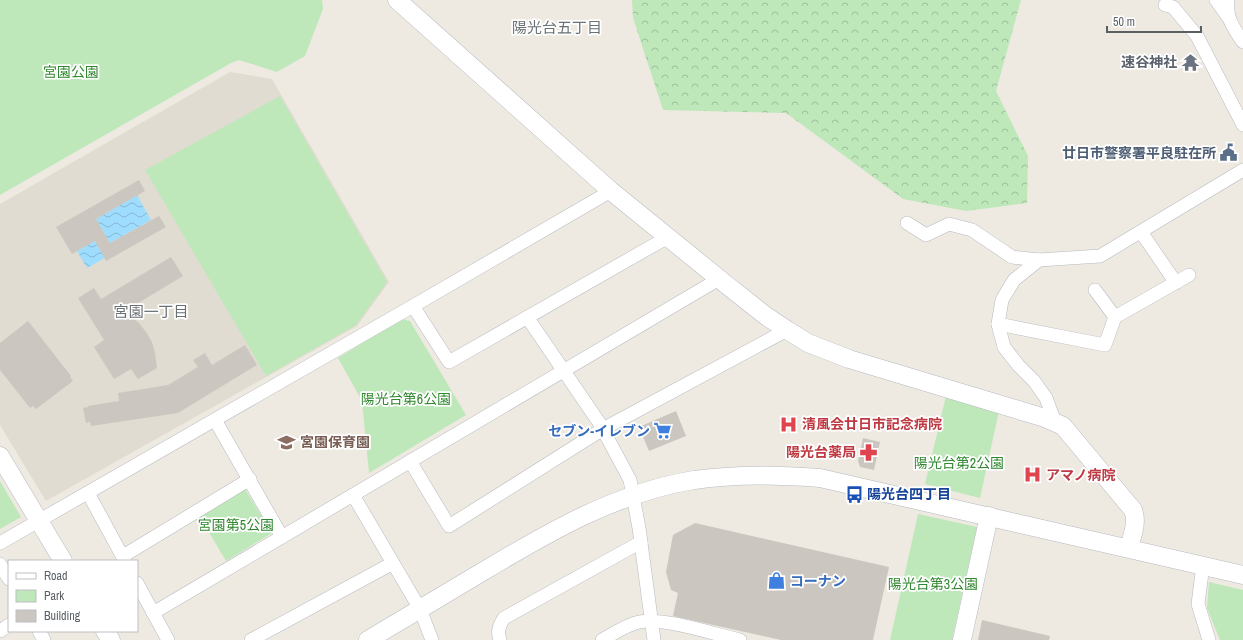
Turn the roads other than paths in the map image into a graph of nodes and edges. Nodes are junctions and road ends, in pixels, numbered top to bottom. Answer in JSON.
{"nodes":[{"id":1,"x":397,"y":0,"type":"edge"},
{"id":2,"x":1216,"y":0,"type":"edge"},
{"id":3,"x":1228,"y":0,"type":"edge"},
{"id":4,"x":1164,"y":5,"type":"dead end"},
{"id":5,"x":1229,"y":19,"type":"junction"},
{"id":6,"x":1243,"y":42,"type":"edge"},
{"id":7,"x":1243,"y":125,"type":"edge"},
{"id":8,"x":1243,"y":170,"type":"edge"},
{"id":9,"x":611,"y":191,"type":"junction"},
{"id":10,"x":907,"y":223,"type":"dead end"},
{"id":11,"x":1141,"y":232,"type":"junction"},
{"id":12,"x":668,"y":237,"type":"junction"},
{"id":13,"x":1039,"y":260,"type":"junction"},
{"id":14,"x":1189,"y":275,"type":"dead end"},
{"id":15,"x":719,"y":279,"type":"junction"},
{"id":16,"x":1176,"y":283,"type":"junction"},
{"id":17,"x":1095,"y":290,"type":"dead end"},
{"id":18,"x":413,"y":306,"type":"junction"},
{"id":19,"x":527,"y":317,"type":"junction"},
{"id":20,"x":1115,"y":317,"type":"junction"},
{"id":21,"x":998,"y":324,"type":"junction"},
{"id":22,"x":787,"y":330,"type":"junction"},
{"id":23,"x":564,"y":371,"type":"junction"},
{"id":24,"x":215,"y":420,"type":"junction"},
{"id":25,"x":1055,"y":422,"type":"junction"},
{"id":26,"x":603,"y":429,"type":"junction"},
{"id":27,"x":0,"y":456,"type":"edge"},
{"id":28,"x":410,"y":462,"type":"junction"},
{"id":29,"x":250,"y":479,"type":"junction"},
{"id":30,"x":88,"y":493,"type":"junction"},
{"id":31,"x":353,"y":495,"type":"junction"},
{"id":32,"x":633,"y":496,"type":"junction"},
{"id":33,"x":989,"y":516,"type":"junction"},
{"id":34,"x":39,"y":521,"type":"junction"},
{"id":35,"x":282,"y":537,"type":"junction"},
{"id":36,"x":640,"y":542,"type":"junction"},
{"id":37,"x":0,"y":543,"type":"edge"},
{"id":38,"x":1129,"y":548,"type":"junction"},
{"id":39,"x":124,"y":558,"type":"edge"},
{"id":40,"x":62,"y":560,"type":"edge"},
{"id":41,"x":393,"y":563,"type":"junction"},
{"id":42,"x":0,"y":564,"type":"edge"},
{"id":43,"x":1203,"y":565,"type":"junction"},
{"id":44,"x":1243,"y":575,"type":"edge"},
{"id":45,"x":8,"y":577,"type":"edge"},
{"id":46,"x":138,"y":585,"type":"edge"},
{"id":47,"x":420,"y":609,"type":"junction"},
{"id":48,"x":153,"y":613,"type":"junction"},
{"id":49,"x":652,"y":622,"type":"junction"},
{"id":50,"x":168,"y":640,"type":"edge"},
{"id":51,"x":252,"y":640,"type":"edge"},
{"id":52,"x":368,"y":640,"type":"edge"},
{"id":53,"x":432,"y":640,"type":"edge"},
{"id":54,"x":500,"y":640,"type":"edge"},
{"id":55,"x":602,"y":640,"type":"edge"},
{"id":56,"x":654,"y":640,"type":"edge"},
{"id":57,"x":740,"y":640,"type":"edge"},
{"id":58,"x":962,"y":640,"type":"edge"},
{"id":59,"x":1209,"y":640,"type":"edge"}],
"edges":[{"from":1,"to":9,"type":"street"},
{"from":2,"to":5,"type":"street"},
{"from":3,"to":5,"type":"street"},
{"from":4,"to":7,"type":"street"},
{"from":5,"to":6,"type":"street"},
{"from":8,"to":11,"type":"street"},
{"from":9,"to":12,"type":"street"},
{"from":9,"to":18,"type":"street"},
{"from":10,"to":13,"type":"street"},
{"from":11,"to":13,"type":"street"},
{"from":11,"to":16,"type":"street"},
{"from":12,"to":15,"type":"street"},
{"from":12,"to":19,"type":"street"},
{"from":13,"to":21,"type":"street"},
{"from":14,"to":16,"type":"street"},
{"from":15,"to":22,"type":"street"},
{"from":15,"to":23,"type":"street"},
{"from":16,"to":20,"type":"street"},
{"from":17,"to":20,"type":"street"},
{"from":18,"to":19,"type":"street"},
{"from":18,"to":24,"type":"street"},
{"from":19,"to":23,"type":"street"},
{"from":20,"to":21,"type":"street"},
{"from":21,"to":25,"type":"street"},
{"from":22,"to":25,"type":"street"},
{"from":22,"to":26,"type":"street"},
{"from":23,"to":26,"type":"street"},
{"from":23,"to":28,"type":"street"},
{"from":24,"to":29,"type":"street"},
{"from":24,"to":30,"type":"street"},
{"from":25,"to":38,"type":"street"},
{"from":26,"to":28,"type":"street"},
{"from":26,"to":32,"type":"street"},
{"from":27,"to":34,"type":"street"},
{"from":28,"to":31,"type":"street"},
{"from":29,"to":35,"type":"street"},
{"from":29,"to":39,"type":"street"},
{"from":30,"to":34,"type":"street"},
{"from":30,"to":39,"type":"street"},
{"from":31,"to":35,"type":"street"},
{"from":31,"to":41,"type":"street"},
{"from":32,"to":33,"type":"street"},
{"from":32,"to":36,"type":"street"},
{"from":32,"to":47,"type":"street"},
{"from":33,"to":38,"type":"street"},
{"from":33,"to":58,"type":"street"},
{"from":34,"to":37,"type":"street"},
{"from":34,"to":40,"type":"street"},
{"from":35,"to":48,"type":"street"},
{"from":36,"to":49,"type":"street"},
{"from":36,"to":54,"type":"street"},
{"from":38,"to":43,"type":"street"},
{"from":41,"to":47,"type":"street"},
{"from":41,"to":51,"type":"street"},
{"from":42,"to":45,"type":"street"},
{"from":43,"to":44,"type":"street"},
{"from":43,"to":59,"type":"street"},
{"from":46,"to":48,"type":"street"},
{"from":47,"to":52,"type":"street"},
{"from":47,"to":53,"type":"street"},
{"from":48,"to":50,"type":"street"},
{"from":49,"to":55,"type":"street"},
{"from":49,"to":56,"type":"street"},
{"from":49,"to":57,"type":"street"}]}
